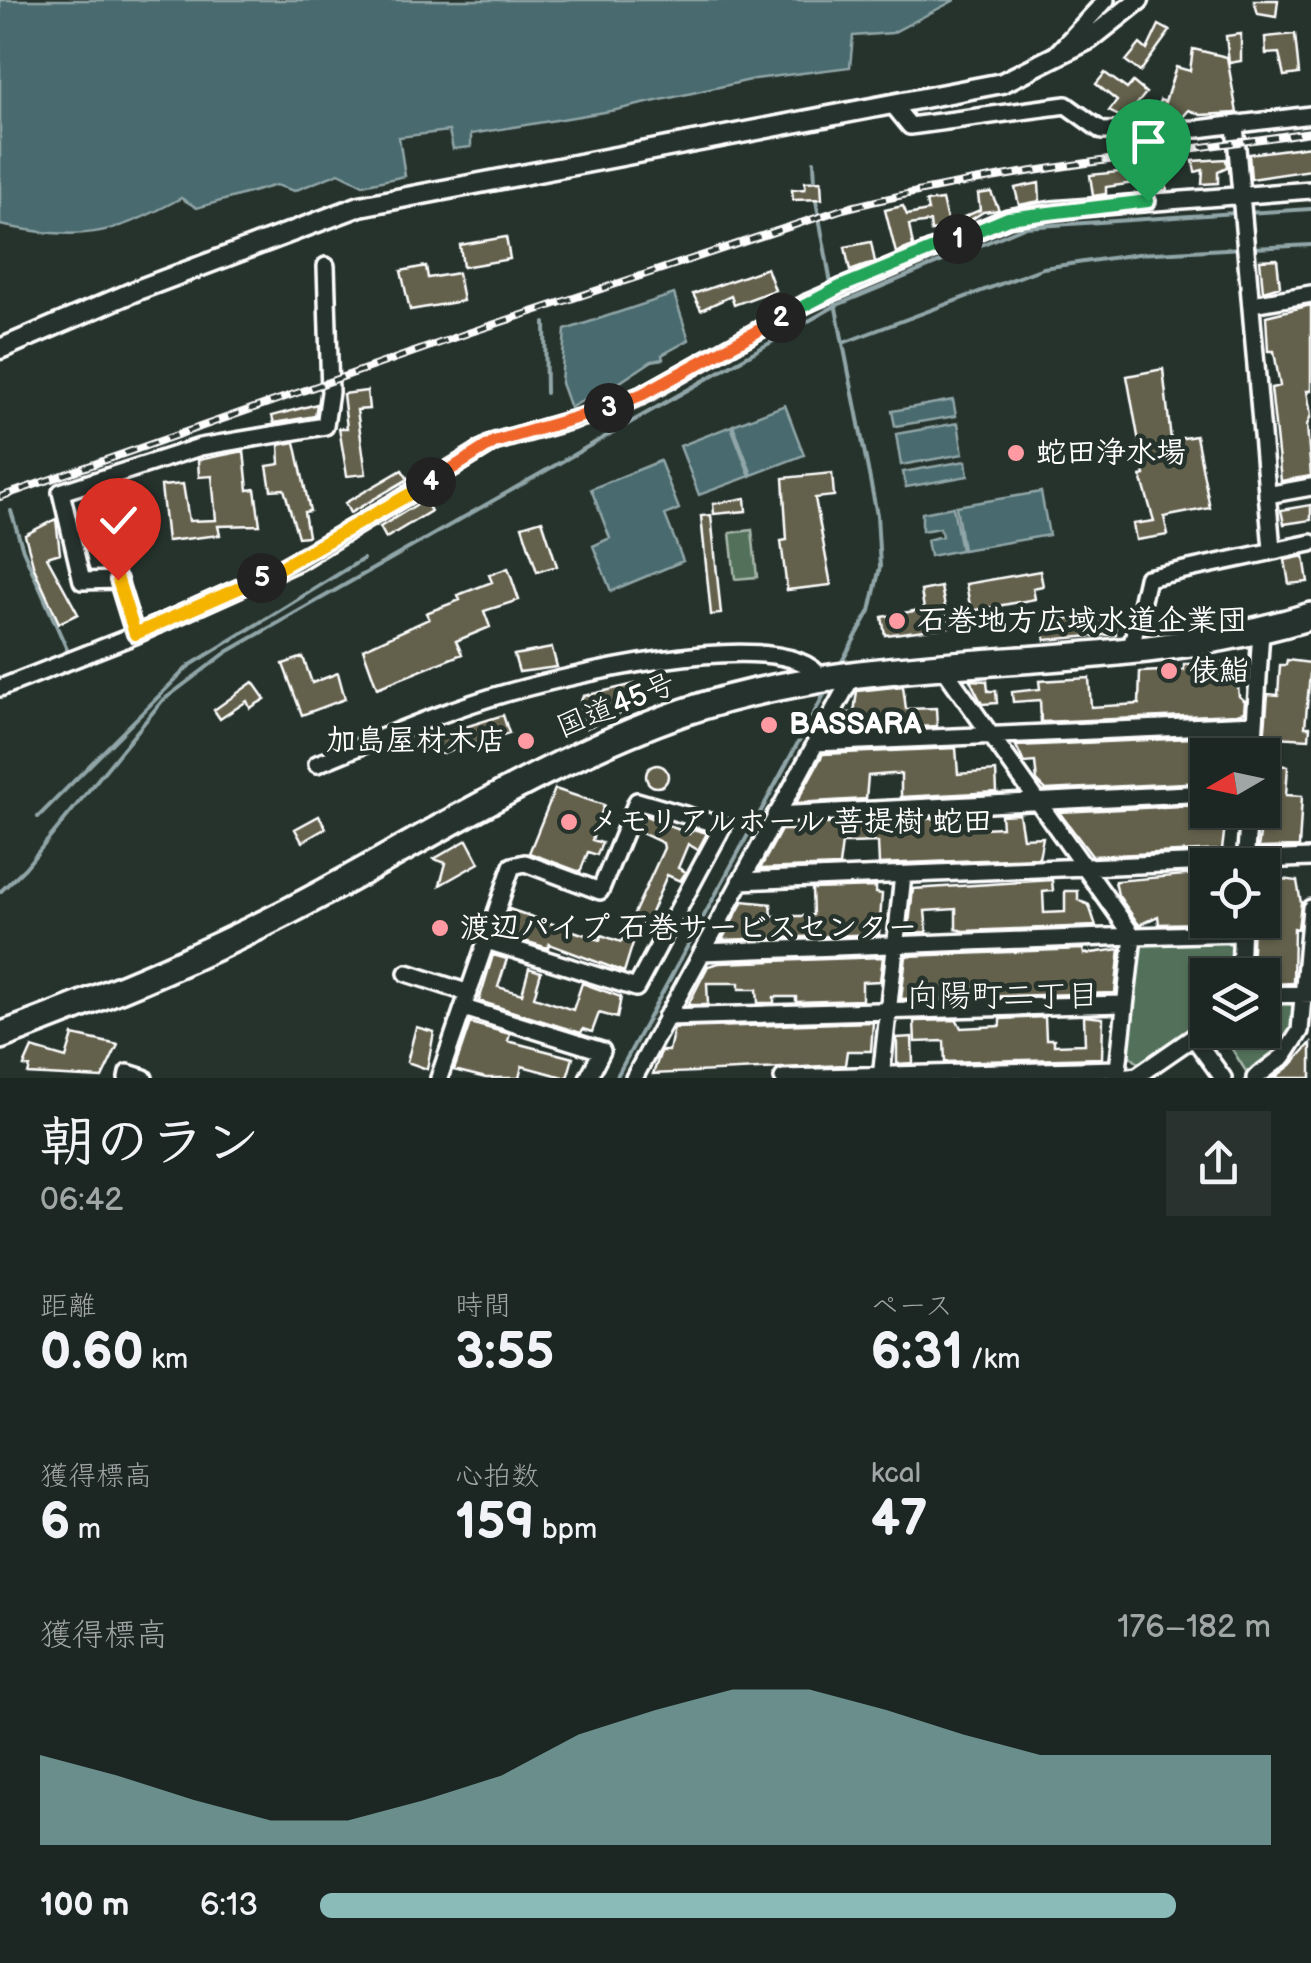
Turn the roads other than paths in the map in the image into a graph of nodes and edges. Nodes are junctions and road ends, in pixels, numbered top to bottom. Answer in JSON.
{"nodes":[{"id":1,"x":1106,"y":0,"type":"edge"},
{"id":2,"x":1139,"y":0,"type":"edge"},
{"id":3,"x":1047,"y":64,"type":"junction"},
{"id":4,"x":893,"y":105,"type":"junction"},
{"id":5,"x":1311,"y":114,"type":"edge"},
{"id":6,"x":1235,"y":124,"type":"junction"},
{"id":7,"x":1311,"y":190,"type":"edge"},
{"id":8,"x":1244,"y":200,"type":"junction"},
{"id":9,"x":326,"y":266,"type":"dead end"},
{"id":10,"x":1311,"y":294,"type":"edge"},
{"id":11,"x":1252,"y":304,"type":"junction"},
{"id":12,"x":0,"y":346,"type":"edge"},
{"id":13,"x":1311,"y":487,"type":"edge"},
{"id":14,"x":1267,"y":495,"type":"junction"},
{"id":15,"x":1311,"y":543,"type":"edge"},
{"id":16,"x":1272,"y":549,"type":"junction"},
{"id":17,"x":1311,"y":616,"type":"edge"},
{"id":18,"x":133,"y":630,"type":"junction"},
{"id":19,"x":1261,"y":632,"type":"junction"},
{"id":20,"x":1130,"y":653,"type":"junction"},
{"id":21,"x":942,"y":666,"type":"junction"},
{"id":22,"x":836,"y":676,"type":"junction"},
{"id":23,"x":0,"y":688,"type":"edge"},
{"id":24,"x":1255,"y":724,"type":"junction"},
{"id":25,"x":992,"y":736,"type":"junction"},
{"id":26,"x":1254,"y":738,"type":"edge"},
{"id":27,"x":815,"y":743,"type":"junction"},
{"id":28,"x":318,"y":764,"type":"dead end"},
{"id":29,"x":1190,"y":793,"type":"edge"},
{"id":30,"x":1040,"y":802,"type":"junction"},
{"id":31,"x":776,"y":815,"type":"junction"},
{"id":32,"x":1311,"y":858,"type":"edge"},
{"id":33,"x":1280,"y":860,"type":"edge"},
{"id":34,"x":1190,"y":864,"type":"edge"},
{"id":35,"x":1087,"y":868,"type":"junction"},
{"id":36,"x":903,"y":875,"type":"junction"},
{"id":37,"x":740,"y":881,"type":"junction"},
{"id":38,"x":1311,"y":908,"type":"edge"},
{"id":39,"x":1190,"y":931,"type":"edge"},
{"id":40,"x":1133,"y":936,"type":"junction"},
{"id":41,"x":487,"y":941,"type":"junction"},
{"id":42,"x":896,"y":945,"type":"junction"},
{"id":43,"x":702,"y":952,"type":"junction"},
{"id":44,"x":407,"y":974,"type":"dead end"},
{"id":45,"x":1307,"y":994,"type":"edge"},
{"id":46,"x":1280,"y":995,"type":"edge"},
{"id":47,"x":466,"y":1000,"type":"junction"},
{"id":48,"x":1123,"y":1004,"type":"junction"},
{"id":49,"x":888,"y":1011,"type":"junction"},
{"id":50,"x":666,"y":1017,"type":"junction"},
{"id":51,"x":0,"y":1036,"type":"edge"},
{"id":52,"x":1190,"y":1041,"type":"edge"},
{"id":53,"x":1201,"y":1048,"type":"edge"},
{"id":54,"x":1119,"y":1075,"type":"edge"},
{"id":55,"x":881,"y":1077,"type":"edge"},
{"id":56,"x":127,"y":1078,"type":"edge"},
{"id":57,"x":144,"y":1078,"type":"edge"},
{"id":58,"x":439,"y":1078,"type":"edge"},
{"id":59,"x":588,"y":1078,"type":"edge"},
{"id":60,"x":634,"y":1078,"type":"edge"},
{"id":61,"x":783,"y":1078,"type":"edge"},
{"id":62,"x":1223,"y":1078,"type":"edge"},
{"id":63,"x":1255,"y":1078,"type":"edge"}],
"edges":[{"from":1,"to":3,"type":"street"},
{"from":2,"to":3,"type":"street"},
{"from":3,"to":4,"type":"street"},
{"from":4,"to":6,"type":"street"},
{"from":4,"to":12,"type":"street"},
{"from":5,"to":6,"type":"street"},
{"from":6,"to":8,"type":"street"},
{"from":7,"to":8,"type":"street"},
{"from":8,"to":11,"type":"street"},
{"from":8,"to":18,"type":"street"},
{"from":9,"to":18,"type":"street"},
{"from":10,"to":11,"type":"street"},
{"from":11,"to":14,"type":"street"},
{"from":13,"to":14,"type":"street"},
{"from":14,"to":16,"type":"street"},
{"from":15,"to":16,"type":"street"},
{"from":16,"to":20,"type":"street"},
{"from":17,"to":19,"type":"highway","name":"国道45号"},
{"from":18,"to":23,"type":"street"},
{"from":19,"to":20,"type":"highway","name":"国道45号"},
{"from":19,"to":24,"type":"street"},
{"from":20,"to":21,"type":"highway","name":"国道45号"},
{"from":21,"to":22,"type":"highway","name":"国道45号"},
{"from":21,"to":25,"type":"street"},
{"from":22,"to":27,"type":"street"},
{"from":22,"to":28,"type":"street"},
{"from":22,"to":51,"type":"highway","name":"国道45号"},
{"from":24,"to":25,"type":"street"},
{"from":24,"to":26,"type":"street"},
{"from":25,"to":27,"type":"street"},
{"from":25,"to":30,"type":"street"},
{"from":27,"to":31,"type":"street"},
{"from":29,"to":30,"type":"street"},
{"from":30,"to":31,"type":"street"},
{"from":30,"to":35,"type":"street"},
{"from":31,"to":37,"type":"street"},
{"from":32,"to":33,"type":"street"},
{"from":34,"to":35,"type":"street"},
{"from":35,"to":36,"type":"street"},
{"from":35,"to":40,"type":"street"},
{"from":36,"to":37,"type":"street"},
{"from":36,"to":42,"type":"street"},
{"from":37,"to":43,"type":"street"},
{"from":38,"to":45,"type":"street"},
{"from":39,"to":40,"type":"street"},
{"from":40,"to":42,"type":"street"},
{"from":40,"to":48,"type":"street"},
{"from":41,"to":41,"type":"street"},
{"from":41,"to":47,"type":"street"},
{"from":42,"to":43,"type":"street"},
{"from":42,"to":49,"type":"street"},
{"from":43,"to":50,"type":"street"},
{"from":44,"to":47,"type":"street"},
{"from":45,"to":46,"type":"street"},
{"from":45,"to":63,"type":"street"},
{"from":47,"to":58,"type":"street"},
{"from":47,"to":59,"type":"street"},
{"from":48,"to":49,"type":"street"},
{"from":48,"to":54,"type":"street"},
{"from":49,"to":50,"type":"street"},
{"from":49,"to":55,"type":"street"},
{"from":50,"to":60,"type":"street"},
{"from":52,"to":54,"type":"street"},
{"from":53,"to":62,"type":"street"},
{"from":54,"to":55,"type":"street"},
{"from":55,"to":61,"type":"street"},
{"from":56,"to":57,"type":"street"}]}
